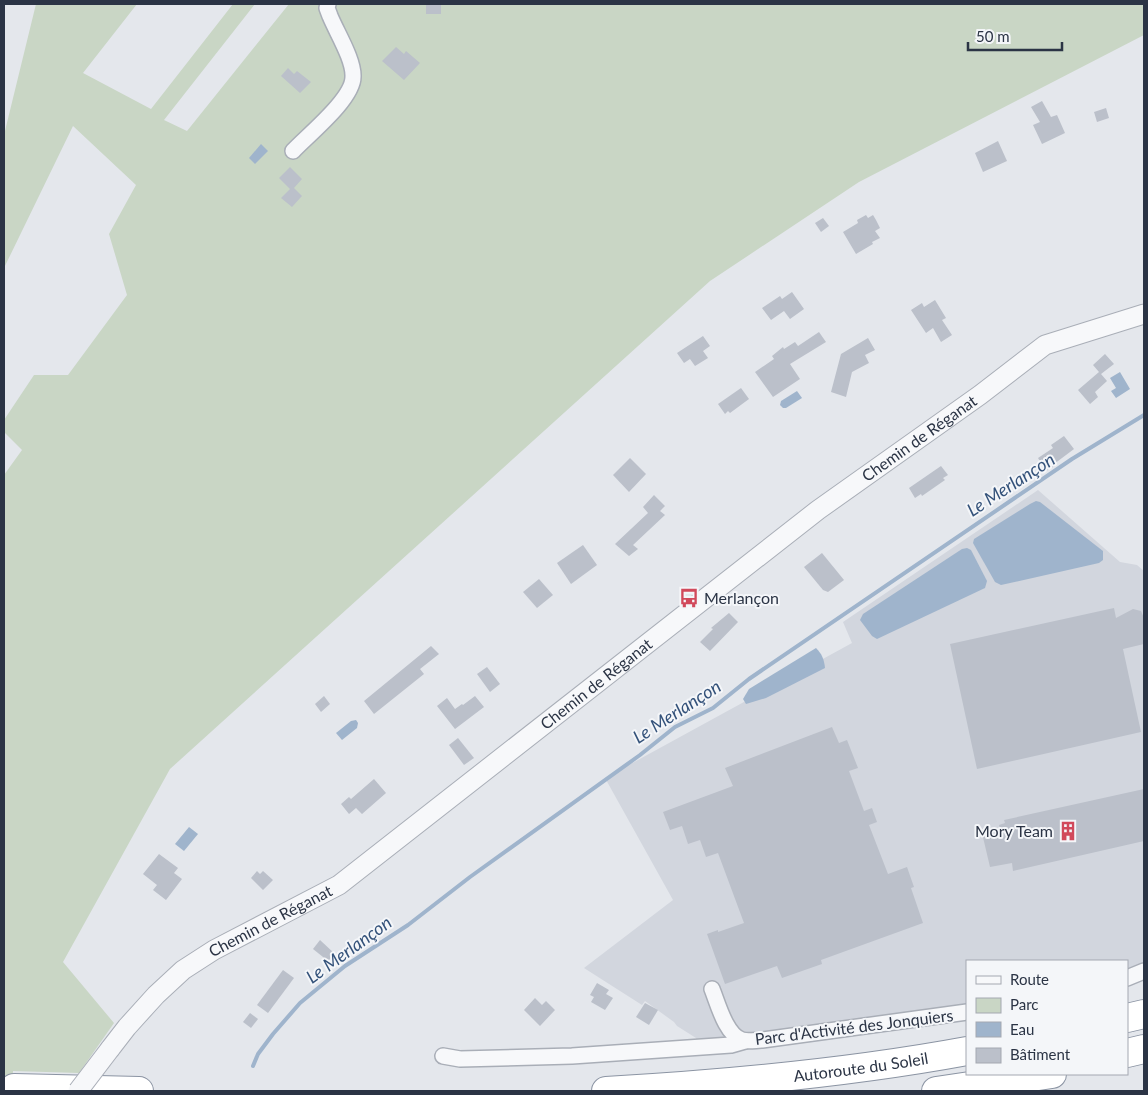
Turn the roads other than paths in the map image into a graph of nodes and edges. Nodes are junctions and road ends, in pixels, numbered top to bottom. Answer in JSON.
{"nodes":[{"id":1,"x":328,"y":4,"type":"edge"},
{"id":2,"x":293,"y":151,"type":"dead end"},
{"id":3,"x":1144,"y":314,"type":"edge"},
{"id":4,"x":1144,"y":971,"type":"edge"},
{"id":5,"x":1128,"y":978,"type":"edge"},
{"id":6,"x":1144,"y":981,"type":"edge"},
{"id":7,"x":1128,"y":983,"type":"edge"},
{"id":8,"x":712,"y":989,"type":"dead end"},
{"id":9,"x":966,"y":1012,"type":"edge"},
{"id":10,"x":1144,"y":1014,"type":"edge"},
{"id":11,"x":1128,"y":1018,"type":"edge"},
{"id":12,"x":745,"y":1041,"type":"junction"},
{"id":13,"x":1144,"y":1049,"type":"edge"},
{"id":14,"x":966,"y":1051,"type":"edge"},
{"id":15,"x":1128,"y":1054,"type":"edge"},
{"id":16,"x":443,"y":1056,"type":"dead end"},
{"id":17,"x":1045,"y":1075,"type":"edge"},
{"id":18,"x":14,"y":1088,"type":"dead end"},
{"id":19,"x":78,"y":1091,"type":"edge"},
{"id":20,"x":139,"y":1091,"type":"edge"},
{"id":21,"x":606,"y":1091,"type":"edge"},
{"id":22,"x":936,"y":1091,"type":"edge"}],
"edges":[{"from":1,"to":2,"type":"street"},
{"from":3,"to":19,"type":"street","name":"Chemin de Réganat","bridge":true},
{"from":4,"to":5,"type":"street"},
{"from":6,"to":7,"type":"street"},
{"from":8,"to":12,"type":"street","name":"Parc d'Activité des Jonquiers"},
{"from":9,"to":12,"type":"street","name":"Parc d'Activité des Jonquiers"},
{"from":10,"to":11,"type":"highway"},
{"from":12,"to":16,"type":"street"},
{"from":13,"to":15,"type":"highway"},
{"from":14,"to":21,"type":"highway","name":"Autoroute du Soleil"},
{"from":17,"to":22,"type":"highway"},
{"from":18,"to":20,"type":"highway"}]}
